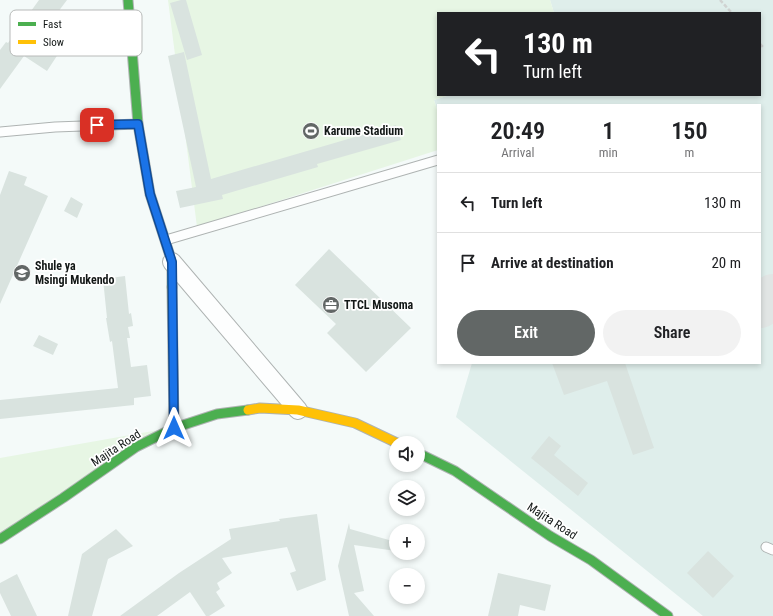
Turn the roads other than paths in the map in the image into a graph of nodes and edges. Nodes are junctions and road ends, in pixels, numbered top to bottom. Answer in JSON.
{"nodes":[{"id":1,"x":128,"y":0,"type":"edge"},
{"id":2,"x":129,"y":10,"type":"edge"},
{"id":3,"x":133,"y":56,"type":"edge"},
{"id":4,"x":138,"y":124,"type":"junction"},
{"id":5,"x":0,"y":132,"type":"edge"},
{"id":6,"x":437,"y":160,"type":"edge"},
{"id":7,"x":166,"y":240,"type":"junction"},
{"id":8,"x":172,"y":262,"type":"junction"},
{"id":9,"x":298,"y":410,"type":"junction"},
{"id":10,"x":174,"y":428,"type":"junction"},
{"id":11,"x":389,"y":439,"type":"edge"},
{"id":12,"x":425,"y":456,"type":"edge"},
{"id":13,"x":0,"y":539,"type":"edge"},
{"id":14,"x":668,"y":616,"type":"edge"}],
"edges":[{"from":1,"to":2,"type":"main road"},
{"from":3,"to":4,"type":"main road"},
{"from":4,"to":5,"type":"lane"},
{"from":4,"to":7,"type":"main road"},
{"from":6,"to":7,"type":"lane"},
{"from":7,"to":8,"type":"main road"},
{"from":8,"to":9,"type":"street"},
{"from":8,"to":10,"type":"main road"},
{"from":9,"to":10,"type":"main road","name":"Majita Road"},
{"from":9,"to":11,"type":"main road","name":"Majita Road"},
{"from":10,"to":13,"type":"main road","name":"Majita Road"},
{"from":12,"to":14,"type":"main road","name":"Majita Road"}]}
